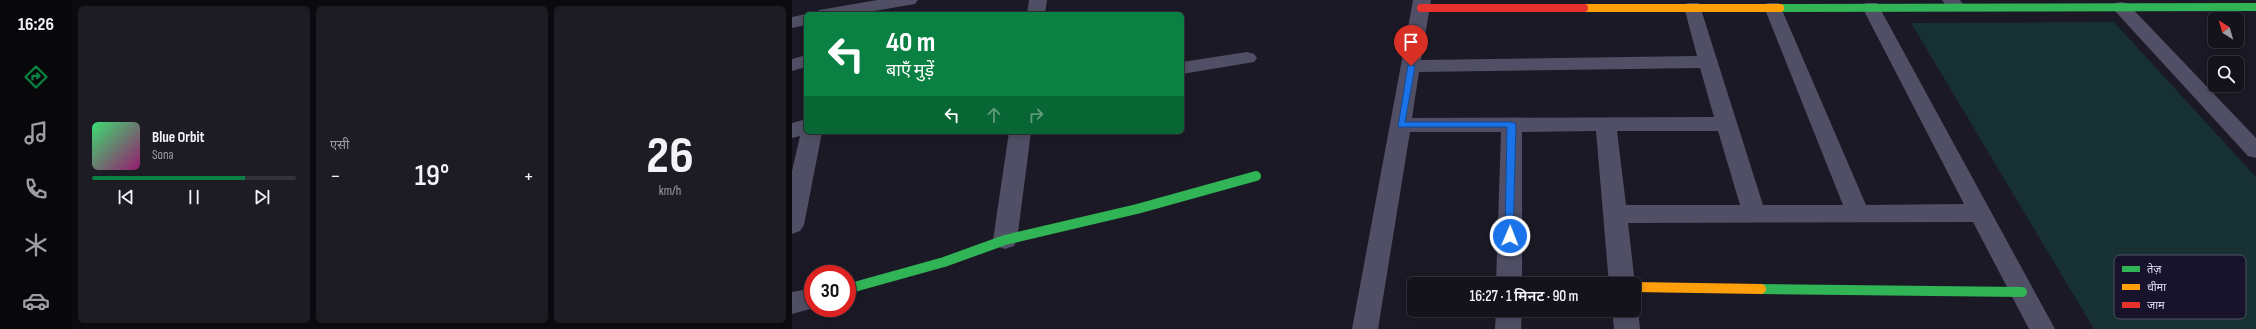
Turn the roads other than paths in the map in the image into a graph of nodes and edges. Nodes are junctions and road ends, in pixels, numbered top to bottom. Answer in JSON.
{"nodes":[{"id":1,"x":909,"y":0,"type":"edge"},
{"id":2,"x":1038,"y":0,"type":"edge"},
{"id":3,"x":1954,"y":3,"type":"edge"},
{"id":4,"x":2026,"y":3,"type":"edge"},
{"id":5,"x":1422,"y":4,"type":"edge"},
{"id":6,"x":1628,"y":4,"type":"edge"},
{"id":7,"x":1705,"y":5,"type":"edge"},
{"id":8,"x":2256,"y":6,"type":"edge"},
{"id":9,"x":1773,"y":7,"type":"junction"},
{"id":10,"x":1871,"y":7,"type":"junction"},
{"id":11,"x":2121,"y":7,"type":"junction"},
{"id":12,"x":835,"y":10,"type":"edge"},
{"id":13,"x":1036,"y":12,"type":"edge"},
{"id":14,"x":804,"y":20,"type":"edge"},
{"id":15,"x":792,"y":23,"type":"edge"},
{"id":16,"x":1247,"y":58,"type":"dead end"},
{"id":17,"x":804,"y":62,"type":"edge"},
{"id":18,"x":1706,"y":62,"type":"junction"},
{"id":19,"x":792,"y":65,"type":"edge"},
{"id":20,"x":1411,"y":66,"type":"junction"},
{"id":21,"x":1184,"y":68,"type":"edge"},
{"id":22,"x":1401,"y":124,"type":"junction"},
{"id":23,"x":1512,"y":124,"type":"junction"},
{"id":24,"x":1606,"y":124,"type":"junction"},
{"id":25,"x":1728,"y":124,"type":"junction"},
{"id":26,"x":804,"y":127,"type":"edge"},
{"id":27,"x":792,"y":131,"type":"edge"},
{"id":28,"x":810,"y":134,"type":"edge"},
{"id":29,"x":1020,"y":134,"type":"edge"},
{"id":30,"x":2256,"y":150,"type":"edge"},
{"id":31,"x":1256,"y":176,"type":"dead end"},
{"id":32,"x":796,"y":189,"type":"edge"},
{"id":33,"x":1858,"y":213,"type":"junction"},
{"id":34,"x":1981,"y":213,"type":"junction"},
{"id":35,"x":1615,"y":214,"type":"junction"},
{"id":36,"x":1754,"y":214,"type":"junction"},
{"id":37,"x":792,"y":225,"type":"edge"},
{"id":38,"x":1005,"y":240,"type":"junction"},
{"id":39,"x":1509,"y":277,"type":"edge"},
{"id":40,"x":1621,"y":277,"type":"edge"},
{"id":41,"x":856,"y":286,"type":"edge"},
{"id":42,"x":1641,"y":287,"type":"edge"},
{"id":43,"x":2022,"y":292,"type":"junction"},
{"id":44,"x":804,"y":300,"type":"edge"},
{"id":45,"x":792,"y":303,"type":"edge"},
{"id":46,"x":1509,"y":317,"type":"edge"},
{"id":47,"x":1626,"y":317,"type":"edge"},
{"id":48,"x":1365,"y":329,"type":"edge"},
{"id":49,"x":1508,"y":329,"type":"edge"},
{"id":50,"x":1627,"y":329,"type":"edge"},
{"id":51,"x":2042,"y":329,"type":"edge"}],
"edges":[{"from":1,"to":12,"type":"street"},
{"from":2,"to":13,"type":"street"},
{"from":3,"to":4,"type":"street"},
{"from":3,"to":10,"type":"street"},
{"from":4,"to":11,"type":"street"},
{"from":5,"to":6,"type":"street"},
{"from":5,"to":20,"type":"street"},
{"from":6,"to":7,"type":"street"},
{"from":7,"to":9,"type":"street"},
{"from":7,"to":18,"type":"street"},
{"from":8,"to":11,"type":"street"},
{"from":9,"to":10,"type":"street"},
{"from":9,"to":33,"type":"street"},
{"from":10,"to":34,"type":"street"},
{"from":11,"to":30,"type":"street"},
{"from":14,"to":15,"type":"street"},
{"from":16,"to":21,"type":"street"},
{"from":17,"to":19,"type":"street"},
{"from":18,"to":20,"type":"street"},
{"from":18,"to":25,"type":"street"},
{"from":20,"to":22,"type":"street"},
{"from":22,"to":23,"type":"street"},
{"from":22,"to":48,"type":"street"},
{"from":23,"to":24,"type":"street"},
{"from":23,"to":39,"type":"street"},
{"from":24,"to":25,"type":"street"},
{"from":24,"to":35,"type":"street"},
{"from":25,"to":36,"type":"street"},
{"from":26,"to":27,"type":"street"},
{"from":28,"to":32,"type":"street"},
{"from":29,"to":38,"type":"street"},
{"from":31,"to":38,"type":"street"},
{"from":32,"to":37,"type":"street"},
{"from":33,"to":34,"type":"street"},
{"from":33,"to":36,"type":"street"},
{"from":34,"to":43,"type":"street"},
{"from":35,"to":36,"type":"street"},
{"from":35,"to":40,"type":"street"},
{"from":38,"to":41,"type":"street"},
{"from":42,"to":43,"type":"street"},
{"from":43,"to":51,"type":"street"},
{"from":44,"to":45,"type":"street"},
{"from":46,"to":49,"type":"street"},
{"from":47,"to":50,"type":"street"}]}
